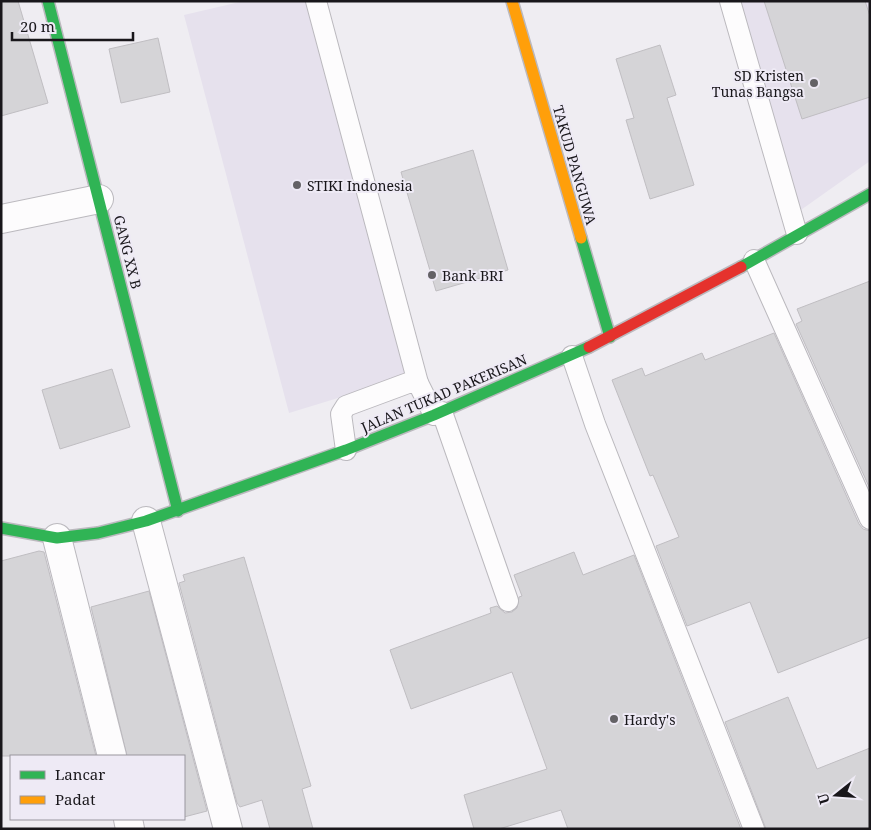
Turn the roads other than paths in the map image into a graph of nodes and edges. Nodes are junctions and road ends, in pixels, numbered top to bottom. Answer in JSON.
{"nodes":[{"id":1,"x":48,"y":1,"type":"edge"},
{"id":2,"x":316,"y":1,"type":"edge"},
{"id":3,"x":512,"y":1,"type":"edge"},
{"id":4,"x":730,"y":1,"type":"edge"},
{"id":5,"x":870,"y":194,"type":"edge"},
{"id":6,"x":100,"y":199,"type":"junction"},
{"id":7,"x":1,"y":219,"type":"edge"},
{"id":8,"x":797,"y":234,"type":"junction"},
{"id":9,"x":754,"y":260,"type":"junction"},
{"id":10,"x":610,"y":337,"type":"junction"},
{"id":11,"x":572,"y":356,"type":"junction"},
{"id":12,"x":418,"y":383,"type":"junction"},
{"id":13,"x":438,"y":414,"type":"junction"},
{"id":14,"x":346,"y":450,"type":"junction"},
{"id":15,"x":178,"y":511,"type":"junction"},
{"id":16,"x":870,"y":519,"type":"edge"},
{"id":17,"x":146,"y":521,"type":"junction"},
{"id":18,"x":1,"y":528,"type":"edge"},
{"id":19,"x":57,"y":538,"type":"junction"},
{"id":20,"x":508,"y":601,"type":"dead end"},
{"id":21,"x":112,"y":755,"type":"edge"},
{"id":22,"x":228,"y":829,"type":"edge"},
{"id":23,"x":754,"y":829,"type":"edge"}],
"edges":[{"from":1,"to":6,"type":"street","name":"GANG XX B"},
{"from":2,"to":12,"type":"lane"},
{"from":3,"to":10,"type":"street","name":"TAKUD PANGUWA"},
{"from":4,"to":8,"type":"lane"},
{"from":5,"to":8,"type":"street","name":"JALAN TUKAD PAKERISAN"},
{"from":6,"to":7,"type":"street"},
{"from":6,"to":15,"type":"street","name":"GANG XX B"},
{"from":8,"to":9,"type":"street","name":"JALAN TUKAD PAKERISAN"},
{"from":9,"to":10,"type":"street","name":"JALAN TUKAD PAKERISAN"},
{"from":9,"to":16,"type":"lane"},
{"from":10,"to":11,"type":"street","name":"JALAN TUKAD PAKERISAN"},
{"from":11,"to":13,"type":"street","name":"JALAN TUKAD PAKERISAN"},
{"from":11,"to":23,"type":"lane"},
{"from":12,"to":13,"type":"lane"},
{"from":12,"to":14,"type":"lane"},
{"from":13,"to":14,"type":"street","name":"JALAN TUKAD PAKERISAN"},
{"from":13,"to":20,"type":"lane"},
{"from":14,"to":15,"type":"street","name":"JALAN TUKAD PAKERISAN"},
{"from":15,"to":17,"type":"street","name":"JALAN TUKAD PAKERISAN"},
{"from":17,"to":19,"type":"street","name":"JALAN TUKAD PAKERISAN"},
{"from":17,"to":22,"type":"street"},
{"from":18,"to":19,"type":"street","name":"JALAN TUKAD PAKERISAN"},
{"from":19,"to":21,"type":"street"}]}
